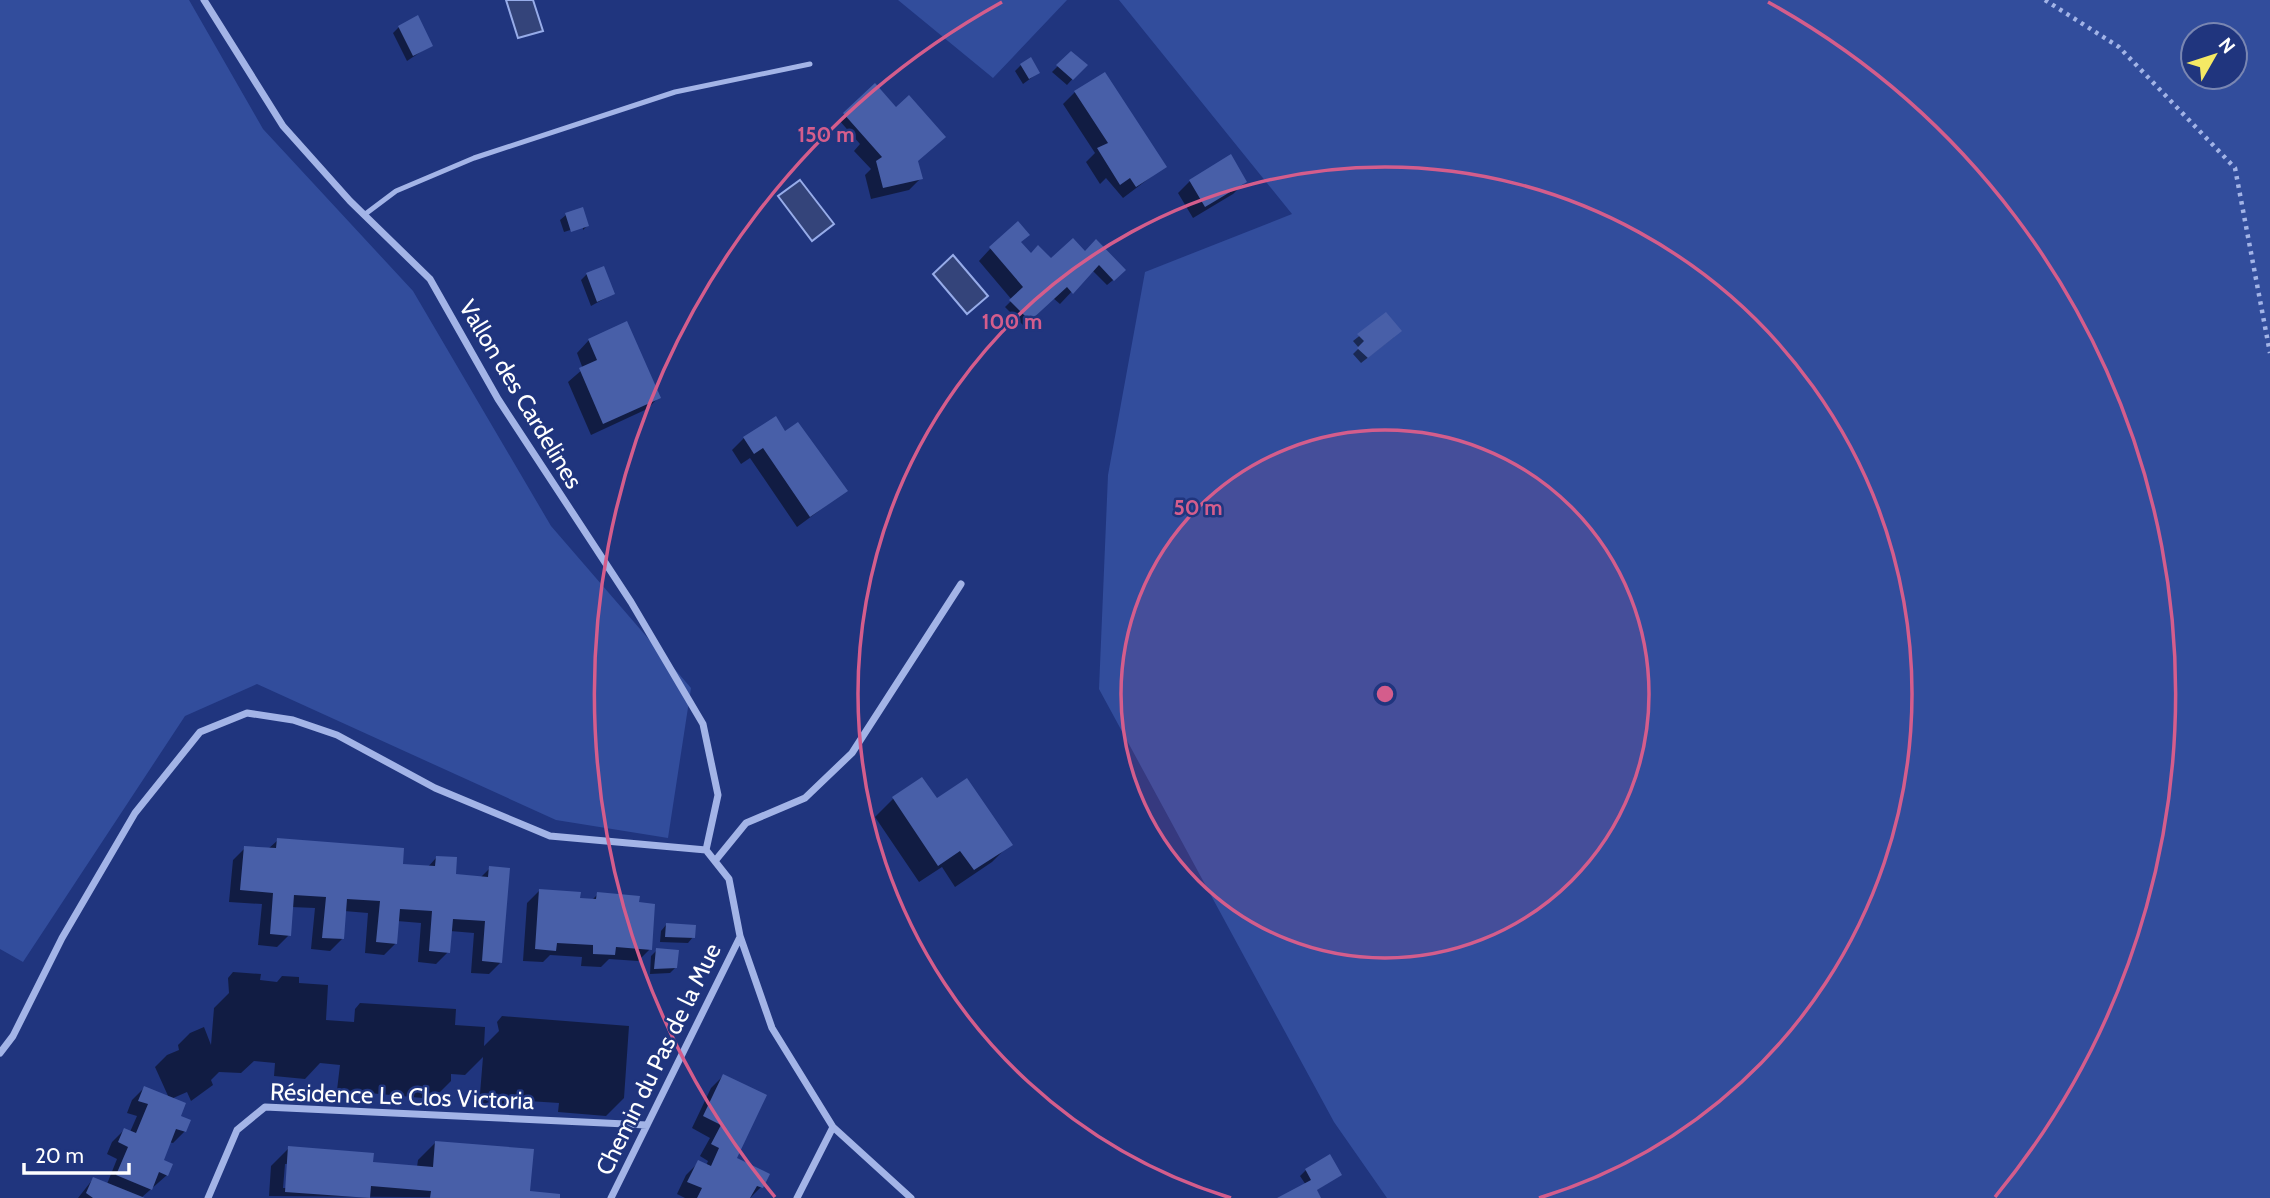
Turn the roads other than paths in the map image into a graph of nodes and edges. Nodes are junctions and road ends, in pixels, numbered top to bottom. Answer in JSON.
{"nodes":[{"id":1,"x":204,"y":0,"type":"edge"},
{"id":2,"x":810,"y":64,"type":"dead end"},
{"id":3,"x":364,"y":215,"type":"junction"},
{"id":4,"x":961,"y":584,"type":"dead end"},
{"id":5,"x":706,"y":850,"type":"junction"},
{"id":6,"x":715,"y":861,"type":"junction"},
{"id":7,"x":740,"y":936,"type":"junction"},
{"id":8,"x":0,"y":1054,"type":"edge"},
{"id":9,"x":647,"y":1125,"type":"junction"},
{"id":10,"x":833,"y":1127,"type":"junction"},
{"id":11,"x":208,"y":1198,"type":"edge"},
{"id":12,"x":611,"y":1198,"type":"edge"},
{"id":13,"x":797,"y":1198,"type":"edge"},
{"id":14,"x":911,"y":1198,"type":"edge"}],
"edges":[{"from":1,"to":3,"type":"street","name":"Vallon des Cardelines"},
{"from":2,"to":3,"type":"lane"},
{"from":3,"to":5,"type":"street","name":"Vallon des Cardelines"},
{"from":4,"to":6,"type":"street"},
{"from":5,"to":6,"type":"street","name":"Chemin du Pas de la Mue"},
{"from":5,"to":8,"type":"street"},
{"from":6,"to":7,"type":"street","name":"Chemin du Pas de la Mue"},
{"from":7,"to":9,"type":"street","name":"Chemin du Pas de la Mue"},
{"from":7,"to":10,"type":"street","name":"Chemin du Pas de la Mue"},
{"from":9,"to":11,"type":"street","name":"Résidence Le Clos Victoria"},
{"from":9,"to":12,"type":"street","name":"Chemin du Pas de la Mue"},
{"from":10,"to":13,"type":"street"},
{"from":10,"to":14,"type":"street","name":"Chemin du Pas de la Mue"}]}
